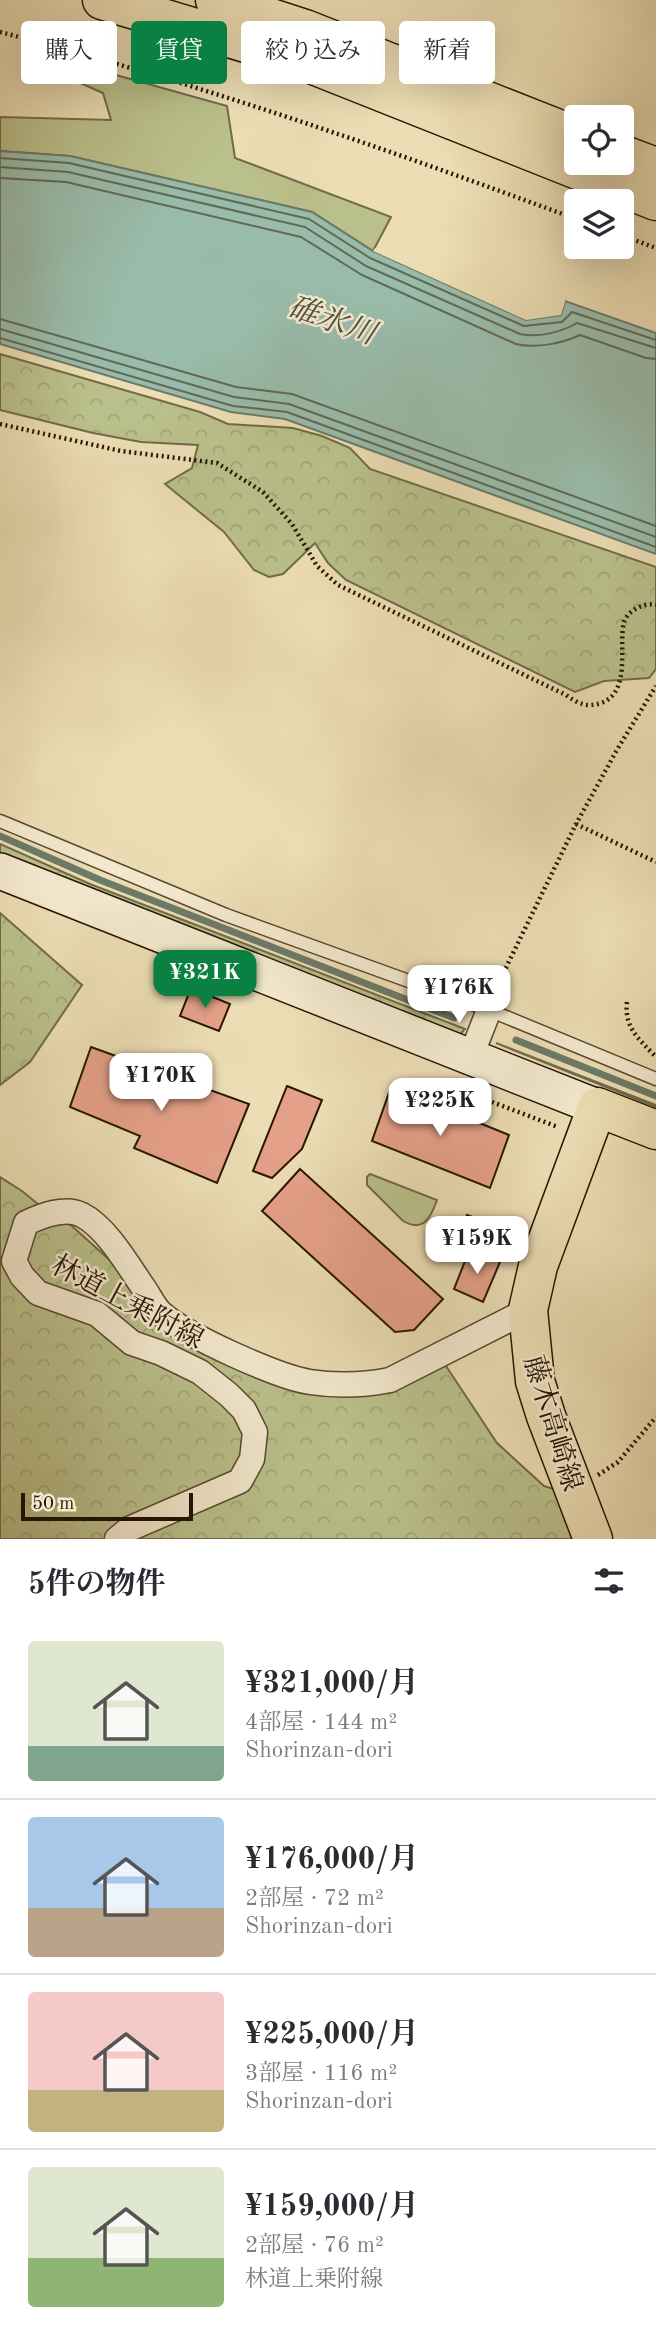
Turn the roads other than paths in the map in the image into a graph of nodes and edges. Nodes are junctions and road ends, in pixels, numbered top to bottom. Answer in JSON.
{"nodes":[{"id":1,"x":102,"y":0,"type":"edge"},
{"id":2,"x":215,"y":0,"type":"edge"},
{"id":3,"x":564,"y":131,"type":"edge"},
{"id":4,"x":634,"y":159,"type":"edge"},
{"id":5,"x":656,"y":167,"type":"edge"},
{"id":6,"x":656,"y":201,"type":"edge"},
{"id":7,"x":0,"y":821,"type":"edge"},
{"id":8,"x":0,"y":871,"type":"edge"},
{"id":9,"x":489,"y":1010,"type":"junction"},
{"id":10,"x":471,"y":1056,"type":"junction"},
{"id":11,"x":656,"y":1079,"type":"edge"},
{"id":12,"x":597,"y":1107,"type":"junction"},
{"id":13,"x":656,"y":1130,"type":"edge"},
{"id":14,"x":528,"y":1310,"type":"junction"},
{"id":15,"x":117,"y":1539,"type":"edge"},
{"id":16,"x":593,"y":1539,"type":"edge"}],
"edges":[{"from":1,"to":6,"type":"main road"},
{"from":2,"to":3,"type":"main road"},
{"from":4,"to":5,"type":"main road"},
{"from":7,"to":9,"type":"lane"},
{"from":8,"to":10,"type":"street"},
{"from":9,"to":10,"type":"street"},
{"from":9,"to":11,"type":"lane"},
{"from":10,"to":12,"type":"street"},
{"from":12,"to":13,"type":"main road"},
{"from":12,"to":14,"type":"main road","name":"藤木高崎線"},
{"from":14,"to":15,"type":"street","name":"林道上乗附線"},
{"from":14,"to":16,"type":"main road","name":"藤木高崎線"}]}
